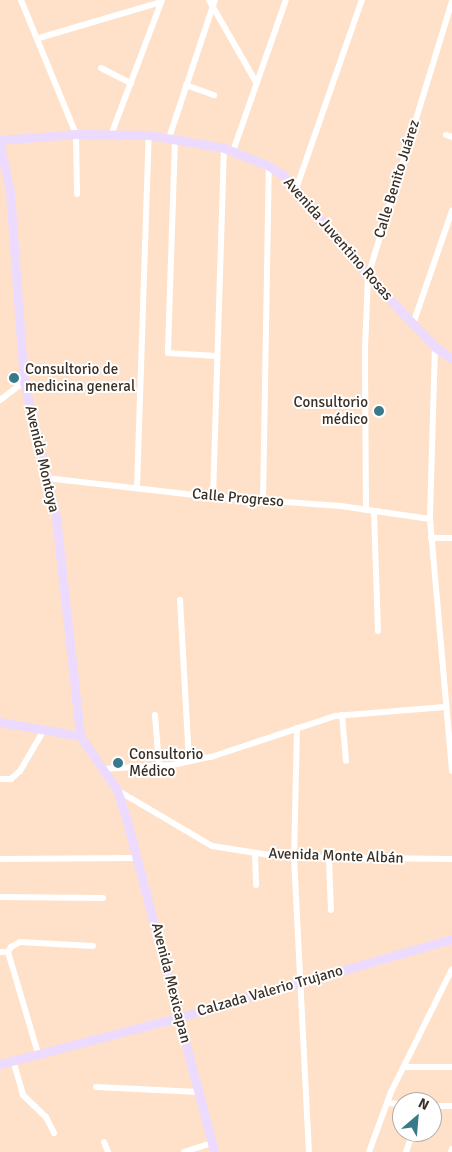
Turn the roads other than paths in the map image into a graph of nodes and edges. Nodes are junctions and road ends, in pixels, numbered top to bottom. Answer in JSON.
{"nodes":[{"id":1,"x":21,"y":0,"type":"edge"},
{"id":2,"x":286,"y":0,"type":"edge"},
{"id":3,"x":362,"y":0,"type":"edge"},
{"id":4,"x":162,"y":1,"type":"edge"},
{"id":5,"x":212,"y":2,"type":"edge"},
{"id":6,"x":452,"y":2,"type":"edge"},
{"id":7,"x":39,"y":38,"type":"junction"},
{"id":8,"x":100,"y":68,"type":"dead end"},
{"id":9,"x":256,"y":82,"type":"junction"},
{"id":10,"x":132,"y":83,"type":"junction"},
{"id":11,"x":186,"y":85,"type":"junction"},
{"id":12,"x":214,"y":95,"type":"dead end"},
{"id":13,"x":76,"y":134,"type":"junction"},
{"id":14,"x":111,"y":135,"type":"junction"},
{"id":15,"x":149,"y":135,"type":"junction"},
{"id":16,"x":172,"y":138,"type":"junction"},
{"id":17,"x":0,"y":140,"type":"edge"},
{"id":18,"x":0,"y":145,"type":"edge"},
{"id":19,"x":229,"y":149,"type":"junction"},
{"id":20,"x":269,"y":166,"type":"junction"},
{"id":21,"x":296,"y":189,"type":"junction"},
{"id":22,"x":77,"y":194,"type":"dead end"},
{"id":23,"x":452,"y":212,"type":"edge"},
{"id":24,"x":368,"y":276,"type":"junction"},
{"id":25,"x":413,"y":324,"type":"junction"},
{"id":26,"x":435,"y":347,"type":"junction"},
{"id":27,"x":216,"y":356,"type":"junction"},
{"id":28,"x":452,"y":359,"type":"edge"},
{"id":29,"x":24,"y":382,"type":"junction"},
{"id":30,"x":0,"y":400,"type":"edge"},
{"id":31,"x":46,"y":478,"type":"junction"},
{"id":32,"x":138,"y":488,"type":"junction"},
{"id":33,"x":213,"y":497,"type":"junction"},
{"id":34,"x":262,"y":500,"type":"junction"},
{"id":35,"x":366,"y":510,"type":"junction"},
{"id":36,"x":374,"y":510,"type":"junction"},
{"id":37,"x":430,"y":519,"type":"junction"},
{"id":38,"x":431,"y":538,"type":"junction"},
{"id":39,"x":452,"y":538,"type":"edge"},
{"id":40,"x":180,"y":600,"type":"dead end"},
{"id":41,"x":378,"y":631,"type":"dead end"},
{"id":42,"x":445,"y":707,"type":"junction"},
{"id":43,"x":155,"y":715,"type":"dead end"},
{"id":44,"x":342,"y":715,"type":"junction"},
{"id":45,"x":0,"y":722,"type":"edge"},
{"id":46,"x":297,"y":728,"type":"junction"},
{"id":47,"x":44,"y":730,"type":"junction"},
{"id":48,"x":80,"y":736,"type":"junction"},
{"id":49,"x":189,"y":761,"type":"junction"},
{"id":50,"x":346,"y":761,"type":"dead end"},
{"id":51,"x":159,"y":765,"type":"junction"},
{"id":52,"x":101,"y":769,"type":"junction"},
{"id":53,"x":452,"y":771,"type":"edge"},
{"id":54,"x":0,"y":779,"type":"edge"},
{"id":55,"x":117,"y":790,"type":"junction"},
{"id":56,"x":255,"y":853,"type":"junction"},
{"id":57,"x":294,"y":857,"type":"junction"},
{"id":58,"x":137,"y":858,"type":"junction"},
{"id":59,"x":0,"y":859,"type":"edge"},
{"id":60,"x":329,"y":859,"type":"junction"},
{"id":61,"x":452,"y":859,"type":"edge"},
{"id":62,"x":256,"y":884,"type":"dead end"},
{"id":63,"x":0,"y":897,"type":"edge"},
{"id":64,"x":103,"y":898,"type":"dead end"},
{"id":65,"x":330,"y":910,"type":"dead end"},
{"id":66,"x":452,"y":939,"type":"edge"},
{"id":67,"x":94,"y":946,"type":"dead end"},
{"id":68,"x":0,"y":952,"type":"edge"},
{"id":69,"x":8,"y":952,"type":"junction"},
{"id":70,"x":452,"y":969,"type":"edge"},
{"id":71,"x":299,"y":982,"type":"junction"},
{"id":72,"x":179,"y":1017,"type":"junction"},
{"id":73,"x":38,"y":1053,"type":"junction"},
{"id":74,"x":14,"y":1060,"type":"junction"},
{"id":75,"x":0,"y":1064,"type":"edge"},
{"id":76,"x":404,"y":1067,"type":"junction"},
{"id":77,"x":452,"y":1067,"type":"edge"},
{"id":78,"x":96,"y":1087,"type":"dead end"},
{"id":79,"x":198,"y":1092,"type":"junction"},
{"id":80,"x":386,"y":1103,"type":"junction"},
{"id":81,"x":392,"y":1103,"type":"edge"},
{"id":82,"x":54,"y":1132,"type":"dead end"},
{"id":83,"x":104,"y":1142,"type":"dead end"},
{"id":84,"x":213,"y":1147,"type":"edge"},
{"id":85,"x":108,"y":1152,"type":"edge"},
{"id":86,"x":184,"y":1152,"type":"edge"},
{"id":87,"x":310,"y":1152,"type":"edge"},
{"id":88,"x":370,"y":1152,"type":"edge"}],
"edges":[{"from":1,"to":7,"type":"street"},
{"from":2,"to":9,"type":"street"},
{"from":3,"to":21,"type":"street"},
{"from":4,"to":7,"type":"street"},
{"from":4,"to":10,"type":"street"},
{"from":5,"to":9,"type":"street"},
{"from":5,"to":11,"type":"street"},
{"from":6,"to":24,"type":"street","name":"Calle Benito Juárez"},
{"from":7,"to":13,"type":"street"},
{"from":8,"to":10,"type":"street"},
{"from":9,"to":19,"type":"street"},
{"from":10,"to":14,"type":"street"},
{"from":11,"to":12,"type":"street"},
{"from":11,"to":16,"type":"street"},
{"from":13,"to":14,"type":"main road","name":"Avenida Juventino Rosas"},
{"from":13,"to":17,"type":"main road","name":"Avenida Juventino Rosas"},
{"from":13,"to":22,"type":"street"},
{"from":14,"to":15,"type":"main road","name":"Avenida Juventino Rosas"},
{"from":15,"to":16,"type":"main road","name":"Avenida Juventino Rosas"},
{"from":15,"to":32,"type":"street"},
{"from":16,"to":19,"type":"main road","name":"Avenida Juventino Rosas"},
{"from":16,"to":27,"type":"street"},
{"from":18,"to":29,"type":"main road","name":"Avenida Montoya"},
{"from":19,"to":20,"type":"main road","name":"Avenida Juventino Rosas"},
{"from":19,"to":27,"type":"street"},
{"from":20,"to":21,"type":"main road","name":"Avenida Juventino Rosas"},
{"from":20,"to":34,"type":"street"},
{"from":21,"to":24,"type":"main road","name":"Avenida Juventino Rosas"},
{"from":23,"to":25,"type":"street"},
{"from":24,"to":25,"type":"main road","name":"Avenida Juventino Rosas"},
{"from":24,"to":35,"type":"street","name":"Calle Benito Juárez"},
{"from":25,"to":26,"type":"main road","name":"Avenida Juventino Rosas"},
{"from":26,"to":28,"type":"main road","name":"Avenida Juventino Rosas"},
{"from":26,"to":37,"type":"street"},
{"from":27,"to":33,"type":"street"},
{"from":29,"to":30,"type":"street"},
{"from":29,"to":31,"type":"main road","name":"Avenida Montoya"},
{"from":31,"to":32,"type":"street","name":"Calle Progreso"},
{"from":31,"to":48,"type":"main road","name":"Avenida Montoya"},
{"from":32,"to":33,"type":"street","name":"Calle Progreso"},
{"from":33,"to":34,"type":"street","name":"Calle Progreso"},
{"from":34,"to":35,"type":"street","name":"Calle Progreso"},
{"from":35,"to":36,"type":"street","name":"Calle Progreso"},
{"from":36,"to":37,"type":"street","name":"Calle Progreso"},
{"from":36,"to":41,"type":"street"},
{"from":37,"to":38,"type":"street"},
{"from":38,"to":39,"type":"street"},
{"from":38,"to":42,"type":"street"},
{"from":40,"to":49,"type":"street"},
{"from":42,"to":44,"type":"street"},
{"from":42,"to":53,"type":"street"},
{"from":43,"to":51,"type":"street"},
{"from":44,"to":46,"type":"street"},
{"from":44,"to":50,"type":"street"},
{"from":45,"to":47,"type":"main road"},
{"from":46,"to":49,"type":"street"},
{"from":46,"to":57,"type":"street"},
{"from":47,"to":48,"type":"main road"},
{"from":47,"to":54,"type":"street"},
{"from":48,"to":52,"type":"main road","name":"Avenida Montoya"},
{"from":49,"to":51,"type":"street"},
{"from":51,"to":52,"type":"street"},
{"from":52,"to":55,"type":"main road","name":"Avenida Montoya"},
{"from":55,"to":56,"type":"street","name":"Avenida Monte Albán"},
{"from":55,"to":58,"type":"main road","name":"Avenida Mexicapan"},
{"from":56,"to":57,"type":"street","name":"Avenida Monte Albán"},
{"from":56,"to":62,"type":"street"},
{"from":57,"to":60,"type":"street","name":"Avenida Monte Albán"},
{"from":57,"to":71,"type":"street"},
{"from":58,"to":59,"type":"street"},
{"from":58,"to":72,"type":"main road","name":"Avenida Mexicapan"},
{"from":60,"to":61,"type":"street","name":"Avenida Monte Albán"},
{"from":60,"to":65,"type":"street"},
{"from":63,"to":64,"type":"street"},
{"from":66,"to":71,"type":"main road","name":"Calzada Valerio Trujano"},
{"from":67,"to":69,"type":"street"},
{"from":68,"to":69,"type":"street"},
{"from":69,"to":73,"type":"street"},
{"from":70,"to":76,"type":"street"},
{"from":71,"to":72,"type":"main road","name":"Calzada Valerio Trujano"},
{"from":71,"to":87,"type":"street"},
{"from":72,"to":73,"type":"main road","name":"Calzada Valerio Trujano"},
{"from":72,"to":79,"type":"main road","name":"Avenida Mexicapan"},
{"from":73,"to":74,"type":"main road","name":"Calzada Valerio Trujano"},
{"from":74,"to":75,"type":"main road","name":"Calzada Valerio Trujano"},
{"from":74,"to":82,"type":"street"},
{"from":76,"to":77,"type":"street"},
{"from":76,"to":80,"type":"street"},
{"from":78,"to":79,"type":"street"},
{"from":79,"to":84,"type":"main road","name":"Avenida Mexicapan"},
{"from":80,"to":81,"type":"street"},
{"from":80,"to":88,"type":"street"},
{"from":83,"to":85,"type":"street"},
{"from":84,"to":86,"type":"street"}]}
